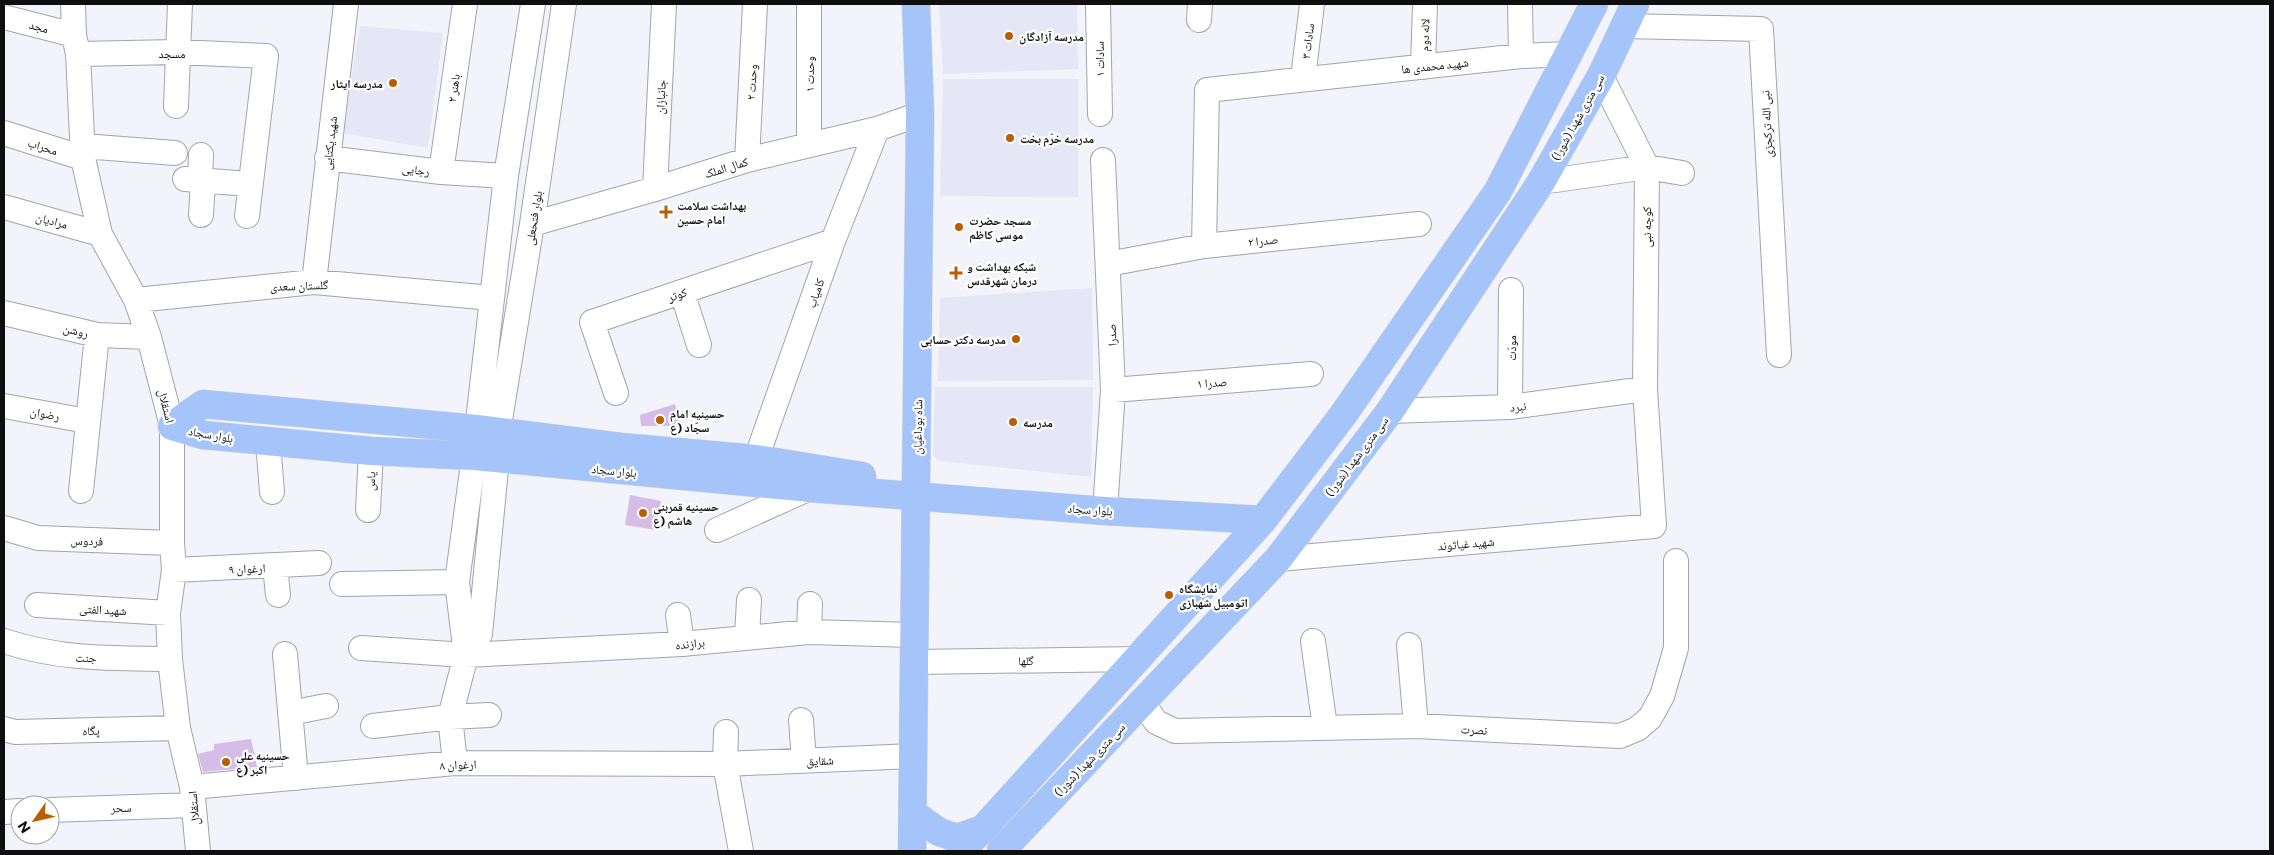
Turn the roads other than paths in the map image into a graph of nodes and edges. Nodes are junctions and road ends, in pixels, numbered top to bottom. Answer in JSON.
{"nodes":[{"id":1,"x":73,"y":4,"type":"edge"},
{"id":2,"x":180,"y":4,"type":"edge"},
{"id":3,"x":346,"y":4,"type":"edge"},
{"id":4,"x":466,"y":4,"type":"edge"},
{"id":5,"x":533,"y":4,"type":"edge"},
{"id":6,"x":564,"y":4,"type":"edge"},
{"id":7,"x":664,"y":4,"type":"edge"},
{"id":8,"x":755,"y":4,"type":"edge"},
{"id":9,"x":809,"y":4,"type":"edge"},
{"id":10,"x":916,"y":4,"type":"edge"},
{"id":11,"x":1098,"y":4,"type":"edge"},
{"id":12,"x":1312,"y":4,"type":"edge"},
{"id":13,"x":1425,"y":4,"type":"edge"},
{"id":14,"x":1520,"y":4,"type":"edge"},
{"id":15,"x":1594,"y":4,"type":"edge"},
{"id":16,"x":1629,"y":15,"type":"edge"},
{"id":17,"x":4,"y":17,"type":"edge"},
{"id":18,"x":76,"y":45,"type":"junction"},
{"id":19,"x":177,"y":52,"type":"junction"},
{"id":20,"x":1568,"y":54,"type":"junction"},
{"id":21,"x":1521,"y":56,"type":"junction"},
{"id":22,"x":1423,"y":67,"type":"junction"},
{"id":23,"x":1601,"y":76,"type":"junction"},
{"id":24,"x":1303,"y":78,"type":"junction"},
{"id":25,"x":176,"y":106,"type":"dead end"},
{"id":26,"x":920,"y":114,"type":"junction"},
{"id":27,"x":1100,"y":114,"type":"dead end"},
{"id":28,"x":877,"y":129,"type":"junction"},
{"id":29,"x":4,"y":133,"type":"edge"},
{"id":30,"x":809,"y":144,"type":"junction"},
{"id":31,"x":83,"y":152,"type":"junction"},
{"id":32,"x":175,"y":153,"type":"dead end"},
{"id":33,"x":201,"y":155,"type":"dead end"},
{"id":34,"x":327,"y":158,"type":"junction"},
{"id":35,"x":747,"y":160,"type":"junction"},
{"id":36,"x":1103,"y":160,"type":"dead end"},
{"id":37,"x":1647,"y":167,"type":"junction"},
{"id":38,"x":441,"y":172,"type":"junction"},
{"id":39,"x":1682,"y":173,"type":"dead end"},
{"id":40,"x":506,"y":176,"type":"junction"},
{"id":41,"x":196,"y":180,"type":"junction"},
{"id":42,"x":1541,"y":182,"type":"junction"},
{"id":43,"x":249,"y":184,"type":"junction"},
{"id":44,"x":655,"y":189,"type":"junction"},
{"id":45,"x":4,"y":207,"type":"edge"},
{"id":46,"x":201,"y":215,"type":"dead end"},
{"id":47,"x":247,"y":216,"type":"dead end"},
{"id":48,"x":532,"y":224,"type":"junction"},
{"id":49,"x":1419,"y":224,"type":"dead end"},
{"id":50,"x":100,"y":234,"type":"junction"},
{"id":51,"x":833,"y":241,"type":"junction"},
{"id":52,"x":1204,"y":246,"type":"junction"},
{"id":53,"x":1108,"y":264,"type":"junction"},
{"id":54,"x":314,"y":282,"type":"junction"},
{"id":55,"x":1511,"y":290,"type":"dead end"},
{"id":56,"x":682,"y":292,"type":"junction"},
{"id":57,"x":492,"y":298,"type":"junction"},
{"id":58,"x":136,"y":300,"type":"junction"},
{"id":59,"x":4,"y":313,"type":"edge"},
{"id":60,"x":1412,"y":318,"type":"junction"},
{"id":61,"x":97,"y":334,"type":"junction"},
{"id":62,"x":1439,"y":335,"type":"junction"},
{"id":63,"x":149,"y":337,"type":"junction"},
{"id":64,"x":699,"y":345,"type":"dead end"},
{"id":65,"x":1778,"y":356,"type":"dead end"},
{"id":66,"x":1311,"y":374,"type":"dead end"},
{"id":67,"x":1645,"y":389,"type":"junction"},
{"id":68,"x":1113,"y":390,"type":"junction"},
{"id":69,"x":616,"y":393,"type":"dead end"},
{"id":70,"x":4,"y":406,"type":"edge"},
{"id":71,"x":1510,"y":407,"type":"junction"},
{"id":72,"x":1390,"y":411,"type":"junction"},
{"id":73,"x":87,"y":421,"type":"junction"},
{"id":74,"x":172,"y":426,"type":"junction"},
{"id":75,"x":487,"y":430,"type":"junction"},
{"id":76,"x":268,"y":442,"type":"junction"},
{"id":77,"x":371,"y":451,"type":"junction"},
{"id":78,"x":485,"y":457,"type":"junction"},
{"id":79,"x":618,"y":458,"type":"junction"},
{"id":80,"x":756,"y":459,"type":"junction"},
{"id":81,"x":810,"y":488,"type":"junction"},
{"id":82,"x":81,"y":491,"type":"dead end"},
{"id":83,"x":272,"y":492,"type":"dead end"},
{"id":84,"x":916,"y":495,"type":"junction"},
{"id":85,"x":368,"y":510,"type":"dead end"},
{"id":86,"x":1105,"y":511,"type":"junction"},
{"id":87,"x":1263,"y":520,"type":"junction"},
{"id":88,"x":1654,"y":526,"type":"joint"},
{"id":89,"x":4,"y":528,"type":"edge"},
{"id":90,"x":717,"y":530,"type":"dead end"},
{"id":91,"x":172,"y":543,"type":"junction"},
{"id":92,"x":1278,"y":559,"type":"junction"},
{"id":93,"x":1676,"y":561,"type":"dead end"},
{"id":94,"x":319,"y":563,"type":"dead end"},
{"id":95,"x":275,"y":566,"type":"junction"},
{"id":96,"x":174,"y":570,"type":"junction"},
{"id":97,"x":457,"y":582,"type":"junction"},
{"id":98,"x":342,"y":584,"type":"dead end"},
{"id":99,"x":278,"y":595,"type":"dead end"},
{"id":100,"x":749,"y":600,"type":"dead end"},
{"id":101,"x":810,"y":604,"type":"dead end"},
{"id":102,"x":37,"y":606,"type":"dead end"},
{"id":103,"x":168,"y":613,"type":"junction"},
{"id":104,"x":678,"y":615,"type":"dead end"},
{"id":105,"x":809,"y":632,"type":"junction"},
{"id":106,"x":914,"y":635,"type":"junction"},
{"id":107,"x":747,"y":636,"type":"junction"},
{"id":108,"x":4,"y":641,"type":"edge"},
{"id":109,"x":1313,"y":641,"type":"dead end"},
{"id":110,"x":682,"y":644,"type":"junction"},
{"id":111,"x":1409,"y":645,"type":"dead end"},
{"id":112,"x":361,"y":648,"type":"dead end"},
{"id":113,"x":285,"y":654,"type":"dead end"},
{"id":114,"x":466,"y":655,"type":"junction"},
{"id":115,"x":170,"y":659,"type":"junction"},
{"id":116,"x":1139,"y":659,"type":"junction"},
{"id":117,"x":914,"y":662,"type":"junction"},
{"id":118,"x":1142,"y":703,"type":"junction"},
{"id":119,"x":326,"y":706,"type":"dead end"},
{"id":120,"x":290,"y":713,"type":"junction"},
{"id":121,"x":490,"y":715,"type":"dead end"},
{"id":122,"x":450,"y":717,"type":"junction"},
{"id":123,"x":801,"y":720,"type":"dead end"},
{"id":124,"x":373,"y":726,"type":"dead end"},
{"id":125,"x":1416,"y":726,"type":"junction"},
{"id":126,"x":1325,"y":727,"type":"junction"},
{"id":127,"x":178,"y":728,"type":"junction"},
{"id":128,"x":4,"y":729,"type":"edge"},
{"id":129,"x":726,"y":732,"type":"dead end"},
{"id":130,"x":914,"y":756,"type":"junction"},
{"id":131,"x":804,"y":761,"type":"junction"},
{"id":132,"x":455,"y":763,"type":"junction"},
{"id":133,"x":725,"y":764,"type":"junction"},
{"id":134,"x":296,"y":778,"type":"junction"},
{"id":135,"x":192,"y":796,"type":"junction"},
{"id":136,"x":60,"y":809,"type":"edge"},
{"id":137,"x":914,"y":814,"type":"junction"},
{"id":138,"x":983,"y":829,"type":"junction"},
{"id":139,"x":198,"y":851,"type":"edge"},
{"id":140,"x":741,"y":851,"type":"edge"},
{"id":141,"x":912,"y":851,"type":"edge"},
{"id":142,"x":960,"y":851,"type":"edge"},
{"id":143,"x":1001,"y":851,"type":"edge"}],
"edges":[{"from":1,"to":18,"type":"street","name":"استقلال"},
{"from":2,"to":19,"type":"street"},
{"from":3,"to":34,"type":"street","name":"شهید یکتایی"},
{"from":4,"to":38,"type":"street","name":"باهنر ۲"},
{"from":5,"to":40,"type":"street"},
{"from":6,"to":48,"type":"street","name":"بلوار فتحعلی"},
{"from":7,"to":44,"type":"street","name":"جانبازان"},
{"from":8,"to":35,"type":"street","name":"وحدت ۲"},
{"from":9,"to":30,"type":"street","name":"وحدت ۱"},
{"from":10,"to":26,"type":"main road","name":"شاه بوداغیان"},
{"from":11,"to":27,"type":"street","name":"سادات ۱"},
{"from":12,"to":24,"type":"street","name":"سادات ۳"},
{"from":13,"to":22,"type":"street","name":"لاله دوم"},
{"from":14,"to":21,"type":"street"},
{"from":15,"to":20,"type":"main road"},
{"from":16,"to":23,"type":"main road","name":"سی متری شهدا (شورا)"},
{"from":16,"to":65,"type":"street","name":"نبی الله ترکجزی"},
{"from":17,"to":18,"type":"street","name":"مجد"},
{"from":18,"to":19,"type":"street","name":"مسجد"},
{"from":18,"to":31,"type":"street","name":"استقلال"},
{"from":19,"to":25,"type":"street"},
{"from":19,"to":43,"type":"street","name":"مسجد"},
{"from":20,"to":21,"type":"street","name":"شهید محمدی ها"},
{"from":20,"to":60,"type":"main road"},
{"from":21,"to":22,"type":"street","name":"شهید محمدی ها"},
{"from":22,"to":24,"type":"street","name":"شهید محمدی ها"},
{"from":23,"to":37,"type":"street","name":"کوچه نبی"},
{"from":23,"to":42,"type":"main road","name":"سی متری شهدا (شورا)"},
{"from":24,"to":52,"type":"street","name":"شهید محمدی ها"},
{"from":26,"to":28,"type":"street","name":"کمال الملک"},
{"from":26,"to":84,"type":"main road","name":"شاه بوداغیان"},
{"from":28,"to":30,"type":"street","name":"کمال الملک"},
{"from":28,"to":51,"type":"street","name":"کامیاب"},
{"from":29,"to":31,"type":"street","name":"محراب"},
{"from":30,"to":35,"type":"street","name":"کمال الملک"},
{"from":31,"to":32,"type":"street","name":"محراب"},
{"from":31,"to":50,"type":"street","name":"استقلال"},
{"from":33,"to":41,"type":"street"},
{"from":34,"to":38,"type":"street","name":"رجایی"},
{"from":34,"to":54,"type":"street","name":"شهید یکتایی"},
{"from":35,"to":44,"type":"street","name":"کمال الملک"},
{"from":36,"to":53,"type":"street","name":"صدرا"},
{"from":37,"to":39,"type":"street"},
{"from":37,"to":42,"type":"street"},
{"from":37,"to":67,"type":"street","name":"کوچه نبی"},
{"from":38,"to":40,"type":"street","name":"رجایی"},
{"from":40,"to":57,"type":"street"},
{"from":41,"to":43,"type":"street"},
{"from":41,"to":46,"type":"street"},
{"from":42,"to":62,"type":"main road","name":"سی متری شهدا (شورا)"},
{"from":43,"to":47,"type":"street"},
{"from":44,"to":48,"type":"street","name":"کمال الملک"},
{"from":45,"to":50,"type":"street","name":"مرادیان"},
{"from":48,"to":75,"type":"street","name":"بلوار فتحعلی"},
{"from":49,"to":52,"type":"street","name":"صدرا ۲"},
{"from":50,"to":58,"type":"street","name":"استقلال"},
{"from":51,"to":56,"type":"street","name":"کوثر"},
{"from":51,"to":80,"type":"street","name":"کامیاب"},
{"from":52,"to":53,"type":"street","name":"صدرا ۲"},
{"from":53,"to":68,"type":"street","name":"صدرا"},
{"from":54,"to":57,"type":"street","name":"گلستان سعدی"},
{"from":54,"to":58,"type":"street","name":"گلستان سعدی"},
{"from":55,"to":71,"type":"street","name":"مودّت"},
{"from":56,"to":64,"type":"street"},
{"from":56,"to":69,"type":"street","name":"کوثر"},
{"from":57,"to":75,"type":"street"},
{"from":58,"to":63,"type":"street","name":"استقلال"},
{"from":59,"to":61,"type":"street","name":"روشن"},
{"from":60,"to":62,"type":"main road"},
{"from":60,"to":87,"type":"main road"},
{"from":61,"to":63,"type":"street","name":"روشن"},
{"from":61,"to":73,"type":"street"},
{"from":62,"to":72,"type":"main road","name":"سی متری شهدا (شورا)"},
{"from":63,"to":74,"type":"street","name":"استقلال"},
{"from":66,"to":68,"type":"street","name":"صدرا ۱"},
{"from":67,"to":71,"type":"street","name":"نبرد"},
{"from":67,"to":88,"type":"street","name":"کوچه نبی"},
{"from":68,"to":86,"type":"street","name":"صدرا"},
{"from":70,"to":73,"type":"street","name":"رضوان"},
{"from":71,"to":72,"type":"street","name":"نبرد"},
{"from":72,"to":92,"type":"main road","name":"سی متری شهدا (شورا)"},
{"from":73,"to":82,"type":"street"},
{"from":74,"to":75,"type":"main road","name":"بلوار سجاد"},
{"from":74,"to":76,"type":"main road","name":"بلوار سجاد"},
{"from":74,"to":91,"type":"street","name":"استقلال"},
{"from":75,"to":78,"type":"street"},
{"from":75,"to":79,"type":"main road","name":"بلوار سجاد"},
{"from":76,"to":77,"type":"main road","name":"بلوار سجاد"},
{"from":76,"to":83,"type":"street"},
{"from":77,"to":78,"type":"main road","name":"بلوار سجاد"},
{"from":77,"to":85,"type":"street","name":"یاس"},
{"from":78,"to":79,"type":"main road","name":"بلوار سجاد"},
{"from":78,"to":97,"type":"street"},
{"from":78,"to":114,"type":"street"},
{"from":79,"to":80,"type":"main road","name":"بلوار سجاد"},
{"from":79,"to":81,"type":"main road","name":"بلوار سجاد"},
{"from":80,"to":84,"type":"main road","name":"بلوار سجاد"},
{"from":81,"to":84,"type":"main road","name":"بلوار سجاد"},
{"from":81,"to":90,"type":"street"},
{"from":84,"to":86,"type":"main road","name":"بلوار سجاد"},
{"from":84,"to":106,"type":"main road","name":"شاه بوداغیان"},
{"from":86,"to":87,"type":"main road","name":"بلوار سجاد"},
{"from":87,"to":116,"type":"main road"},
{"from":88,"to":92,"type":"street","name":"شهید غیاثوند"},
{"from":89,"to":91,"type":"street","name":"فردوس"},
{"from":91,"to":96,"type":"street","name":"استقلال"},
{"from":92,"to":118,"type":"main road","name":"سی متری شهدا (شورا)"},
{"from":93,"to":125,"type":"street","name":"نصرت"},
{"from":94,"to":95,"type":"street","name":"ارغوان ۹"},
{"from":95,"to":96,"type":"street","name":"ارغوان ۹"},
{"from":95,"to":99,"type":"street"},
{"from":96,"to":103,"type":"street","name":"استقلال"},
{"from":97,"to":98,"type":"street"},
{"from":97,"to":114,"type":"street"},
{"from":100,"to":107,"type":"street"},
{"from":101,"to":105,"type":"street"},
{"from":102,"to":103,"type":"street","name":"شهید الفتی"},
{"from":103,"to":115,"type":"street","name":"استقلال"},
{"from":104,"to":110,"type":"street"},
{"from":105,"to":106,"type":"street","name":"برازنده"},
{"from":105,"to":107,"type":"street","name":"برازنده"},
{"from":106,"to":117,"type":"main road","name":"شاه بوداغیان"},
{"from":107,"to":110,"type":"street","name":"برازنده"},
{"from":108,"to":115,"type":"street","name":"جنت"},
{"from":109,"to":126,"type":"street"},
{"from":110,"to":114,"type":"street","name":"برازنده"},
{"from":111,"to":125,"type":"street"},
{"from":112,"to":114,"type":"street","name":"برازنده"},
{"from":113,"to":120,"type":"street"},
{"from":114,"to":122,"type":"street"},
{"from":115,"to":127,"type":"street","name":"استقلال"},
{"from":116,"to":117,"type":"street","name":"گلها"},
{"from":116,"to":138,"type":"main road"},
{"from":117,"to":130,"type":"main road","name":"شاه بوداغیان"},
{"from":118,"to":126,"type":"street","name":"نصرت"},
{"from":118,"to":143,"type":"main road","name":"سی متری شهدا (شورا)"},
{"from":119,"to":120,"type":"street"},
{"from":120,"to":134,"type":"street"},
{"from":121,"to":122,"type":"street"},
{"from":122,"to":124,"type":"street"},
{"from":122,"to":132,"type":"street"},
{"from":123,"to":131,"type":"street"},
{"from":125,"to":126,"type":"street","name":"نصرت"},
{"from":127,"to":128,"type":"street","name":"پگاه"},
{"from":127,"to":135,"type":"street","name":"استقلال"},
{"from":129,"to":133,"type":"street"},
{"from":130,"to":131,"type":"street","name":"شقایق"},
{"from":130,"to":137,"type":"main road","name":"شاه بوداغیان"},
{"from":131,"to":133,"type":"street","name":"شقایق"},
{"from":132,"to":133,"type":"street","name":"ارغوان ۸"},
{"from":132,"to":134,"type":"street","name":"ارغوان ۸"},
{"from":133,"to":140,"type":"street"},
{"from":134,"to":135,"type":"street","name":"ارغوان ۸"},
{"from":135,"to":136,"type":"street","name":"سحر"},
{"from":135,"to":139,"type":"street","name":"استقلال"},
{"from":137,"to":138,"type":"main road"},
{"from":137,"to":141,"type":"main road","name":"شاه بوداغیان"},
{"from":138,"to":142,"type":"main road"}]}
